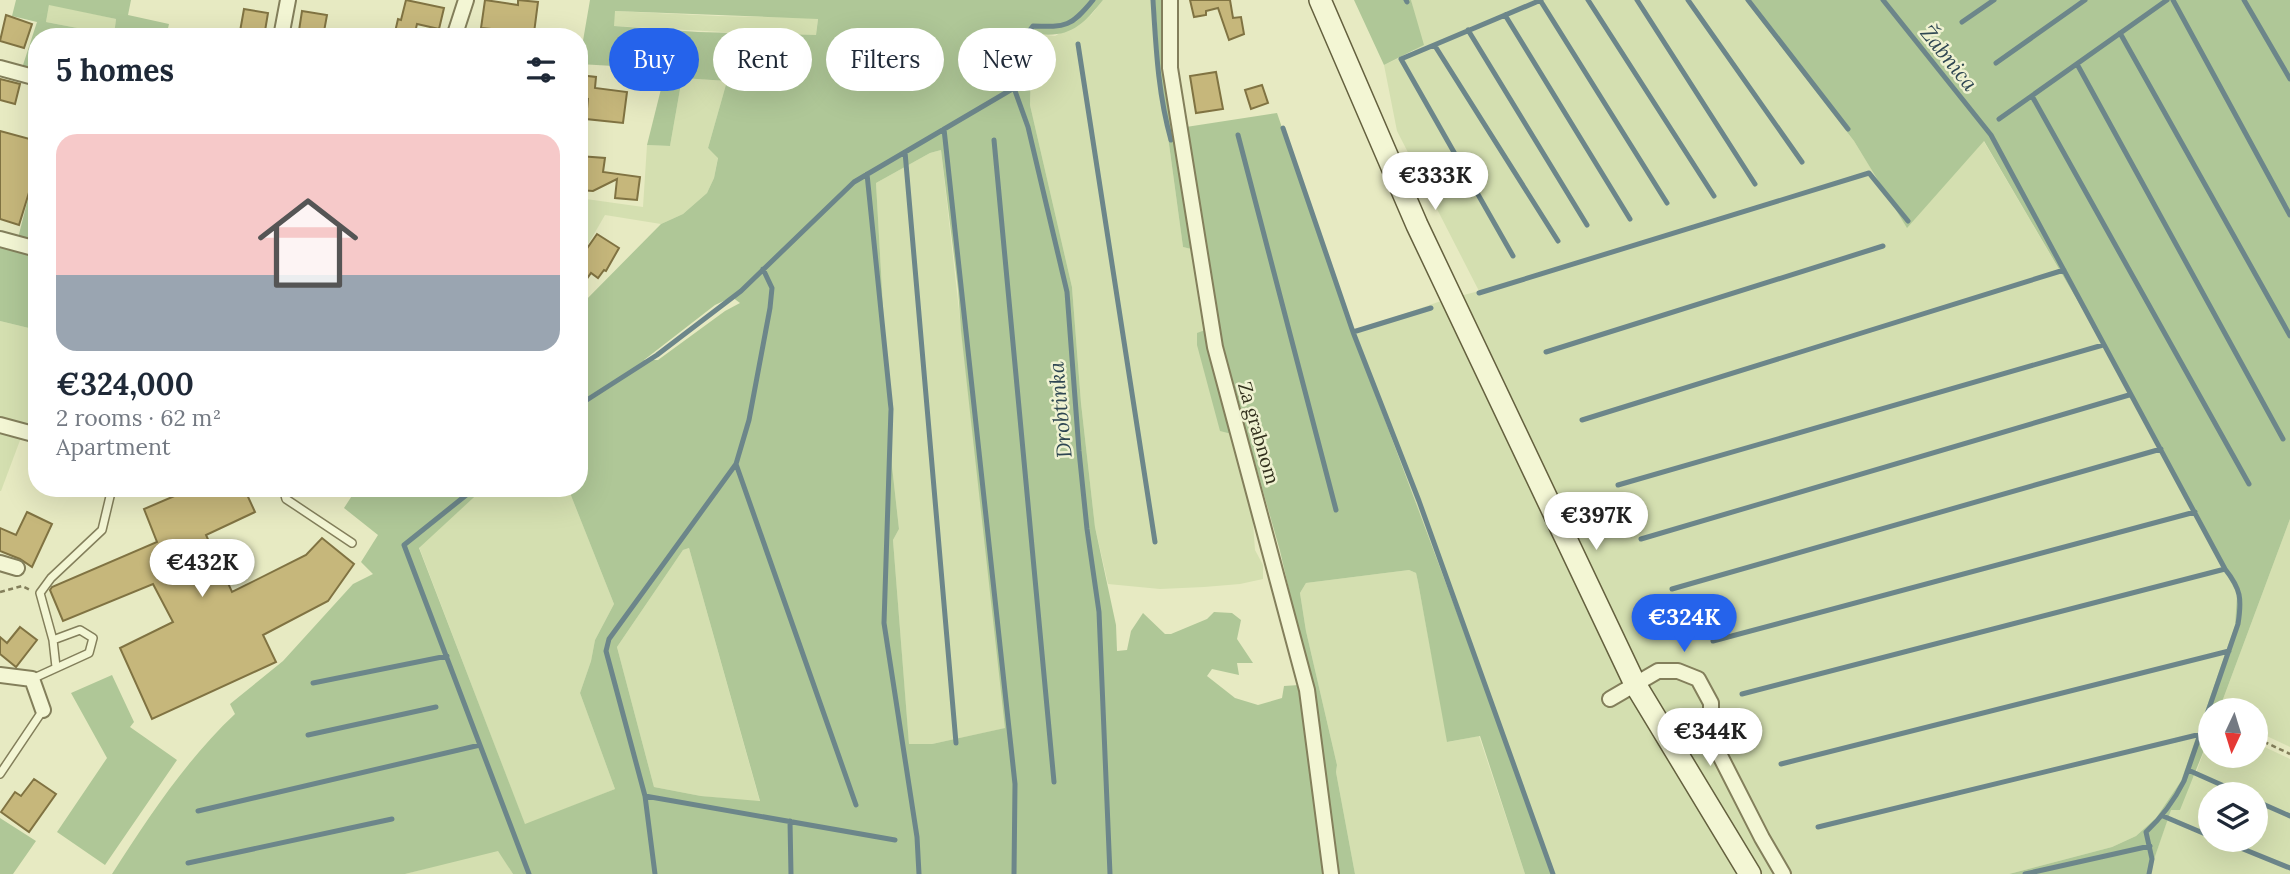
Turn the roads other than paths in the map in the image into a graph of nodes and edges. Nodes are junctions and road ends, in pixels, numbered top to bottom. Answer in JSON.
{"nodes":[{"id":1,"x":288,"y":0,"type":"edge"},
{"id":2,"x":466,"y":0,"type":"edge"},
{"id":3,"x":1170,"y":0,"type":"edge"},
{"id":4,"x":1320,"y":0,"type":"edge"},
{"id":5,"x":283,"y":28,"type":"edge"},
{"id":6,"x":457,"y":28,"type":"edge"},
{"id":7,"x":0,"y":68,"type":"edge"},
{"id":8,"x":28,"y":76,"type":"edge"},
{"id":9,"x":0,"y":239,"type":"edge"},
{"id":10,"x":28,"y":247,"type":"edge"},
{"id":11,"x":0,"y":425,"type":"edge"},
{"id":12,"x":28,"y":433,"type":"edge"},
{"id":13,"x":110,"y":497,"type":"edge"},
{"id":14,"x":285,"y":497,"type":"edge"},
{"id":15,"x":352,"y":543,"type":"dead end"},
{"id":16,"x":0,"y":564,"type":"edge"},
{"id":17,"x":17,"y":568,"type":"dead end"},
{"id":18,"x":53,"y":640,"type":"junction"},
{"id":19,"x":55,"y":667,"type":"junction"},
{"id":20,"x":0,"y":675,"type":"edge"},
{"id":21,"x":32,"y":679,"type":"junction"},
{"id":22,"x":1635,"y":684,"type":"junction"},
{"id":23,"x":1610,"y":699,"type":"dead end"},
{"id":24,"x":43,"y":710,"type":"joint"},
{"id":25,"x":0,"y":774,"type":"edge"},
{"id":26,"x":1332,"y":874,"type":"edge"},
{"id":27,"x":1749,"y":874,"type":"edge"},
{"id":28,"x":1783,"y":874,"type":"edge"}],
"edges":[{"from":1,"to":5,"type":"street"},
{"from":2,"to":6,"type":"street"},
{"from":3,"to":26,"type":"street","name":"Za grabnom"},
{"from":4,"to":22,"type":"main road"},
{"from":7,"to":8,"type":"street"},
{"from":9,"to":10,"type":"street"},
{"from":11,"to":12,"type":"street"},
{"from":13,"to":18,"type":"lane"},
{"from":14,"to":15,"type":"lane"},
{"from":16,"to":17,"type":"street"},
{"from":18,"to":19,"type":"lane"},
{"from":18,"to":19,"type":"lane"},
{"from":19,"to":21,"type":"lane"},
{"from":20,"to":21,"type":"street"},
{"from":21,"to":24,"type":"street"},
{"from":22,"to":23,"type":"street"},
{"from":22,"to":27,"type":"main road"},
{"from":22,"to":28,"type":"street"},
{"from":24,"to":25,"type":"lane"}]}
